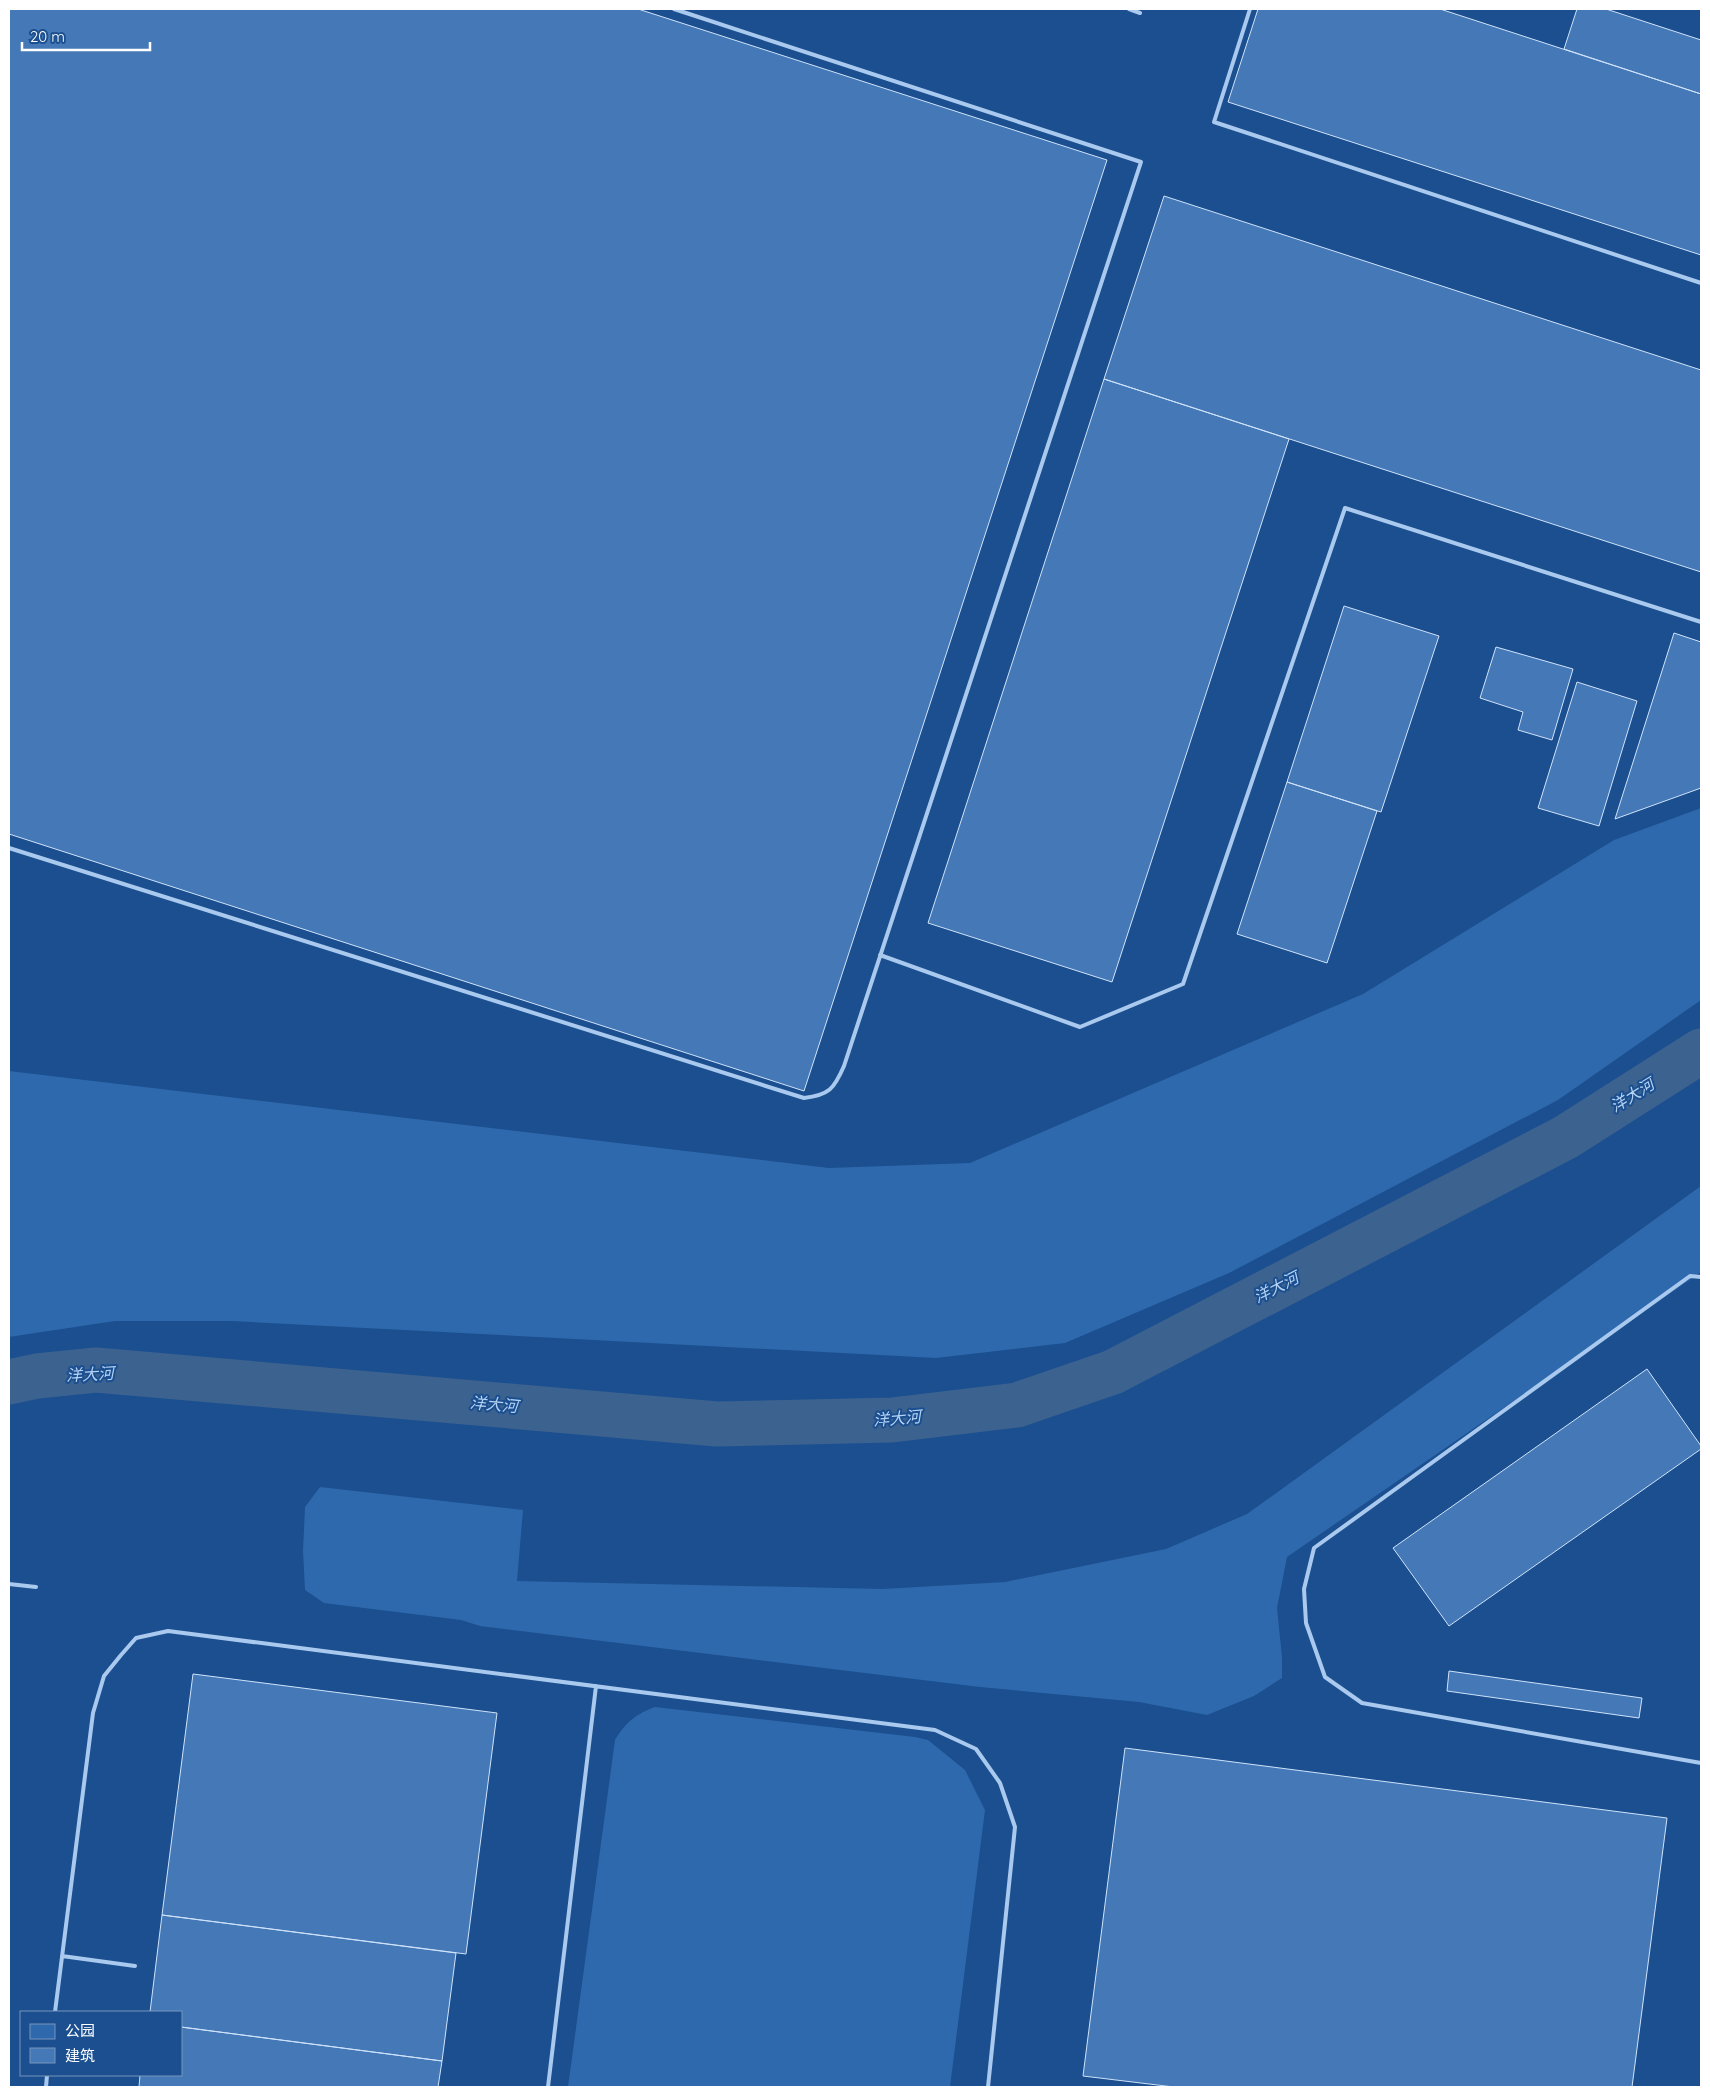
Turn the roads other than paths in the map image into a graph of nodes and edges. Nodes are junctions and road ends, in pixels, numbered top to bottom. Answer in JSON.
{"nodes":[{"id":1,"x":674,"y":9,"type":"edge"},
{"id":2,"x":1129,"y":9,"type":"edge"},
{"id":3,"x":1250,"y":9,"type":"edge"},
{"id":4,"x":1140,"y":12,"type":"dead end"},
{"id":5,"x":1701,"y":283,"type":"edge"},
{"id":6,"x":1701,"y":622,"type":"edge"},
{"id":7,"x":9,"y":848,"type":"edge"},
{"id":8,"x":880,"y":955,"type":"junction"},
{"id":9,"x":1701,"y":1277,"type":"edge"},
{"id":10,"x":9,"y":1584,"type":"edge"},
{"id":11,"x":36,"y":1587,"type":"dead end"},
{"id":12,"x":596,"y":1686,"type":"junction"},
{"id":13,"x":1701,"y":1763,"type":"edge"},
{"id":14,"x":62,"y":1956,"type":"junction"},
{"id":15,"x":136,"y":1966,"type":"dead end"},
{"id":16,"x":55,"y":2011,"type":"edge"},
{"id":17,"x":548,"y":2087,"type":"edge"},
{"id":18,"x":988,"y":2087,"type":"edge"}],
"edges":[{"from":1,"to":8,"type":"lane"},
{"from":2,"to":4,"type":"lane"},
{"from":3,"to":5,"type":"lane"},
{"from":6,"to":8,"type":"lane"},
{"from":7,"to":8,"type":"lane"},
{"from":9,"to":13,"type":"lane"},
{"from":10,"to":11,"type":"lane"},
{"from":12,"to":14,"type":"lane"},
{"from":12,"to":17,"type":"lane"},
{"from":12,"to":18,"type":"lane"},
{"from":14,"to":15,"type":"lane"},
{"from":14,"to":16,"type":"lane"}]}
